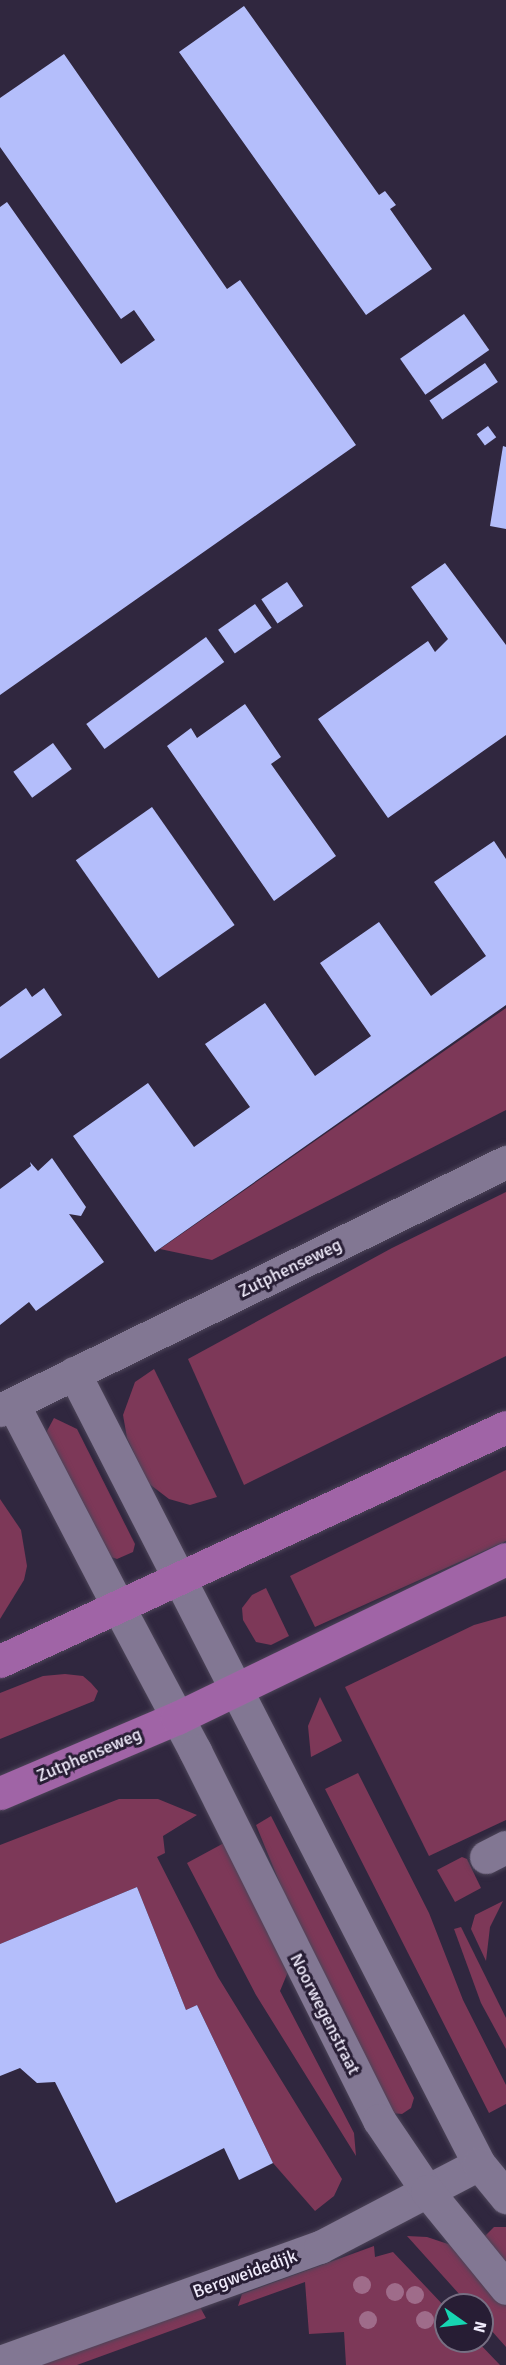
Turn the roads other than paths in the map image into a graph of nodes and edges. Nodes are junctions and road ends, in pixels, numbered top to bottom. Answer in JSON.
{"nodes":[{"id":1,"x":506,"y":1162,"type":"edge"},
{"id":2,"x":74,"y":1374,"type":"junction"},
{"id":3,"x":7,"y":1407,"type":"edge"},
{"id":4,"x":506,"y":1427,"type":"edge"},
{"id":5,"x":506,"y":1559,"type":"edge"},
{"id":6,"x":178,"y":1578,"type":"junction"},
{"id":7,"x":119,"y":1608,"type":"junction"},
{"id":8,"x":0,"y":1660,"type":"edge"},
{"id":9,"x":237,"y":1689,"type":"junction"},
{"id":10,"x":177,"y":1718,"type":"junction"},
{"id":11,"x":0,"y":1793,"type":"edge"},
{"id":12,"x":480,"y":2163,"type":"junction"},
{"id":13,"x":427,"y":2191,"type":"junction"},
{"id":14,"x":506,"y":2197,"type":"edge"},
{"id":15,"x":506,"y":2288,"type":"edge"},
{"id":16,"x":0,"y":2362,"type":"edge"}],
"edges":[{"from":1,"to":2,"type":"street","name":"Zutphenseweg"},
{"from":2,"to":3,"type":"street","name":"Zutphenseweg"},
{"from":2,"to":6,"type":"street"},
{"from":3,"to":7,"type":"street","name":"Zutphenseweg"},
{"from":4,"to":6,"type":"main road"},
{"from":5,"to":9,"type":"main road","name":"Zutphenseweg"},
{"from":6,"to":7,"type":"main road"},
{"from":6,"to":9,"type":"street"},
{"from":7,"to":8,"type":"main road"},
{"from":7,"to":10,"type":"street","name":"Zutphenseweg"},
{"from":9,"to":10,"type":"main road","name":"Zutphenseweg"},
{"from":9,"to":12,"type":"street"},
{"from":10,"to":11,"type":"main road","name":"Zutphenseweg"},
{"from":10,"to":13,"type":"street","name":"Noorwegenstraat"},
{"from":12,"to":13,"type":"street","name":"Bergweidedijk"},
{"from":12,"to":14,"type":"street"},
{"from":13,"to":15,"type":"street","name":"Noorwegenstraat"},
{"from":13,"to":16,"type":"street","name":"Bergweidedijk"}]}
